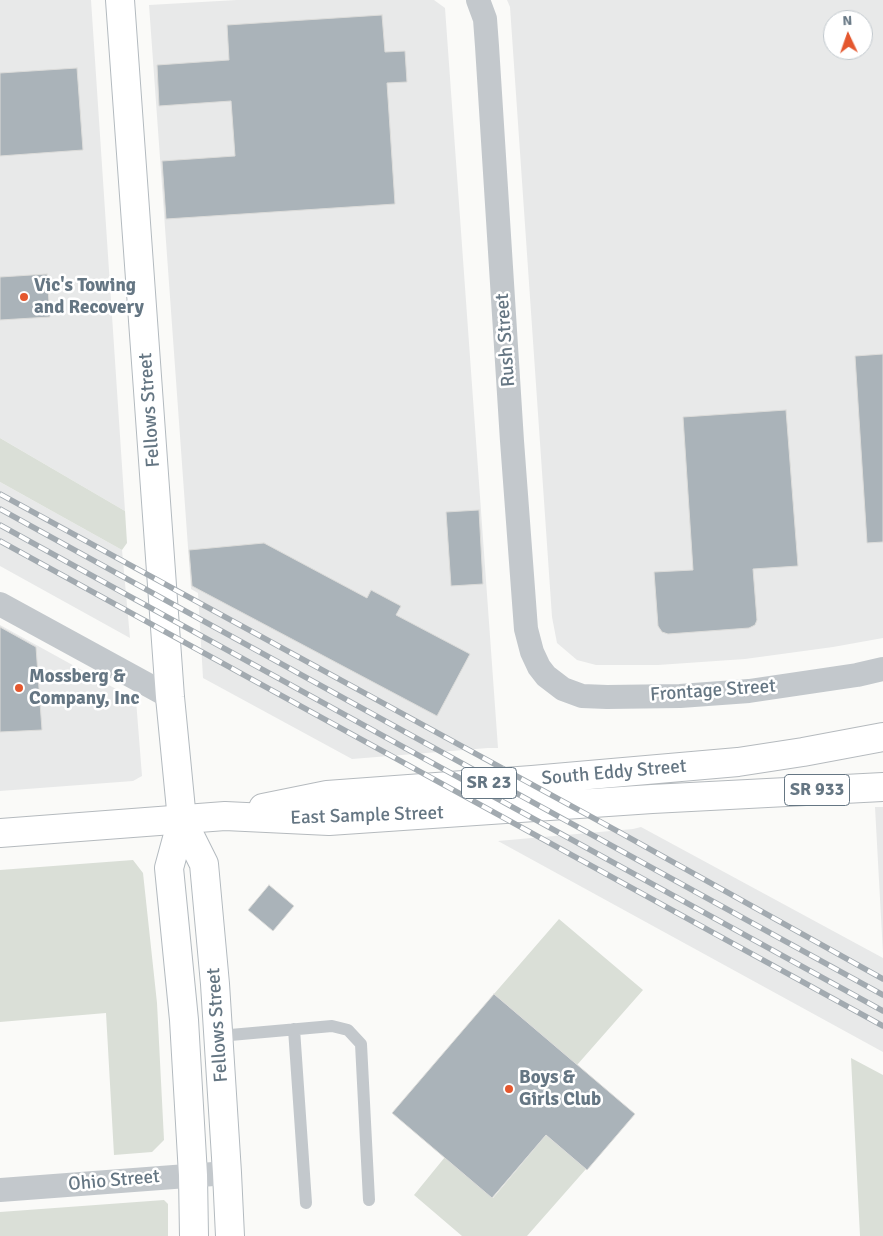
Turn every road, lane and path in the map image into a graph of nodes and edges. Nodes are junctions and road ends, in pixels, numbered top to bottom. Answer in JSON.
{"nodes":[{"id":1,"x":120,"y":0,"type":"edge"},
{"id":2,"x":478,"y":0,"type":"edge"},
{"id":3,"x":0,"y":604,"type":"edge"},
{"id":4,"x":883,"y":669,"type":"edge"},
{"id":5,"x":546,"y":676,"type":"joint"},
{"id":6,"x":170,"y":697,"type":"junction"},
{"id":7,"x":883,"y":737,"type":"edge"},
{"id":8,"x":883,"y":770,"type":"edge"},
{"id":9,"x":883,"y":787,"type":"edge"},
{"id":10,"x":750,"y":793,"type":"junction"},
{"id":11,"x":225,"y":816,"type":"junction"},
{"id":12,"x":182,"y":820,"type":"junction"},
{"id":13,"x":0,"y":833,"type":"edge"},
{"id":14,"x":294,"y":1029,"type":"junction"},
{"id":15,"x":219,"y":1036,"type":"junction"},
{"id":16,"x":227,"y":1173,"type":"junction"},
{"id":17,"x":193,"y":1175,"type":"junction"},
{"id":18,"x":0,"y":1190,"type":"edge"},
{"id":19,"x":369,"y":1200,"type":"dead end"},
{"id":20,"x":306,"y":1203,"type":"dead end"},
{"id":21,"x":194,"y":1236,"type":"edge"},
{"id":22,"x":230,"y":1236,"type":"edge"}],
"edges":[{"from":1,"to":6,"type":"main road","name":"Fellows Street"},
{"from":2,"to":5,"type":"street","name":"Rush Street"},
{"from":3,"to":6,"type":"street"},
{"from":4,"to":5,"type":"street","name":"Frontage Street"},
{"from":6,"to":12,"type":"main road","name":"Fellows Street"},
{"from":7,"to":11,"type":"main road","name":"South Eddy Street","number":"SR 23"},
{"from":8,"to":10,"type":"main road","number":"SR 23"},
{"from":9,"to":10,"type":"main road","name":"East Sample Street","number":"SR 933"},
{"from":10,"to":11,"type":"main road","name":"East Sample Street","number":"SR 23"},
{"from":11,"to":12,"type":"main road","name":"East Sample Street","number":"SR 23"},
{"from":12,"to":13,"type":"main road","name":"East Sample Street","number":"SR 23"},
{"from":12,"to":15,"type":"main road","name":"Fellows Street"},
{"from":12,"to":17,"type":"main road","name":"Fellows Street"},
{"from":14,"to":15,"type":"lane"},
{"from":14,"to":19,"type":"lane"},
{"from":14,"to":20,"type":"lane"},
{"from":15,"to":16,"type":"main road","name":"Fellows Street"},
{"from":16,"to":17,"type":"street","name":"Ohio Street"},
{"from":16,"to":22,"type":"main road","name":"Fellows Street"},
{"from":17,"to":18,"type":"street","name":"Ohio Street"},
{"from":17,"to":21,"type":"main road","name":"Fellows Street"}]}
